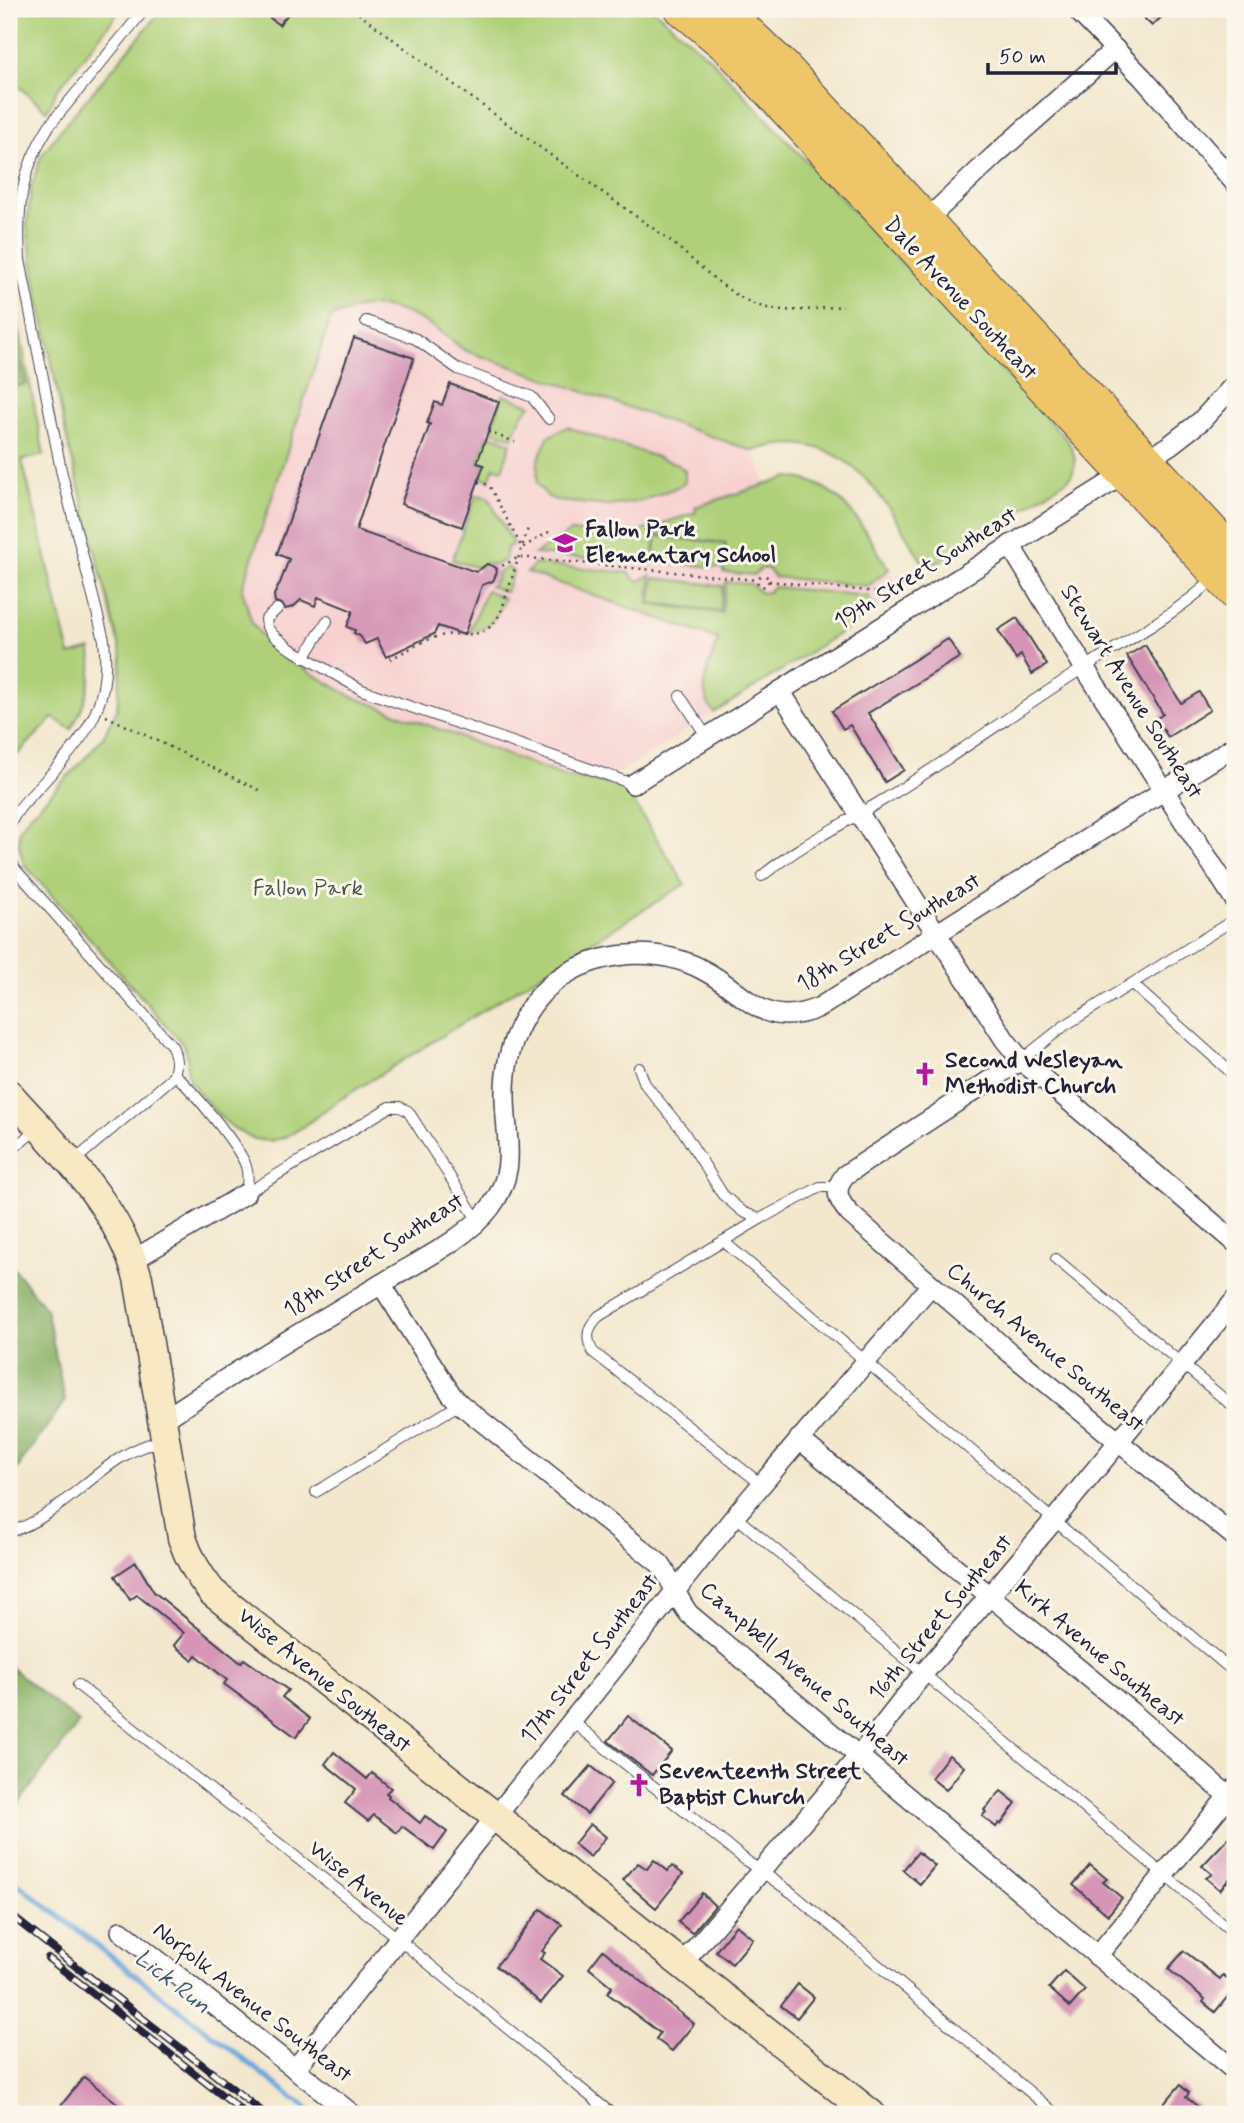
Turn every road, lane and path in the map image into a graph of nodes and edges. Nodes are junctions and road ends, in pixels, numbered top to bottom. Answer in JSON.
{"nodes":[{"id":1,"x":145,"y":9,"type":"edge"},
{"id":2,"x":352,"y":9,"type":"edge"},
{"id":3,"x":681,"y":9,"type":"edge"},
{"id":4,"x":724,"y":9,"type":"edge"},
{"id":5,"x":1086,"y":13,"type":"edge"},
{"id":6,"x":1115,"y":49,"type":"junction"},
{"id":7,"x":1235,"y":183,"type":"edge"},
{"id":8,"x":916,"y":230,"type":"junction"},
{"id":9,"x":843,"y":306,"type":"dead end"},
{"id":10,"x":366,"y":321,"type":"dead end"},
{"id":11,"x":1235,"y":384,"type":"edge"},
{"id":12,"x":549,"y":419,"type":"dead end"},
{"id":13,"x":488,"y":432,"type":"dead end"},
{"id":14,"x":515,"y":442,"type":"dead end"},
{"id":15,"x":1135,"y":467,"type":"junction"},
{"id":16,"x":478,"y":482,"type":"dead end"},
{"id":17,"x":529,"y":524,"type":"dead end"},
{"id":18,"x":552,"y":530,"type":"dead end"},
{"id":19,"x":1010,"y":545,"type":"junction"},
{"id":20,"x":522,"y":548,"type":"junction"},
{"id":21,"x":519,"y":557,"type":"junction"},
{"id":22,"x":496,"y":569,"type":"dead end"},
{"id":23,"x":1229,"y":575,"type":"edge"},
{"id":24,"x":757,"y":580,"type":"junction"},
{"id":25,"x":769,"y":581,"type":"junction"},
{"id":26,"x":895,"y":597,"type":"dead end"},
{"id":27,"x":276,"y":609,"type":"dead end"},
{"id":28,"x":327,"y":621,"type":"dead end"},
{"id":29,"x":304,"y":658,"type":"junction"},
{"id":30,"x":390,"y":659,"type":"dead end"},
{"id":31,"x":1084,"y":667,"type":"junction"},
{"id":32,"x":780,"y":691,"type":"junction"},
{"id":33,"x":680,"y":696,"type":"dead end"},
{"id":34,"x":96,"y":713,"type":"junction"},
{"id":35,"x":707,"y":737,"type":"junction"},
{"id":36,"x":1235,"y":746,"type":"edge"},
{"id":37,"x":633,"y":784,"type":"joint"},
{"id":38,"x":261,"y":791,"type":"dead end"},
{"id":39,"x":1165,"y":791,"type":"junction"},
{"id":40,"x":859,"y":813,"type":"junction"},
{"id":41,"x":9,"y":828,"type":"edge"},
{"id":42,"x":9,"y":855,"type":"edge"},
{"id":43,"x":762,"y":876,"type":"dead end"},
{"id":44,"x":1235,"y":900,"type":"edge"},
{"id":45,"x":1235,"y":919,"type":"edge"},
{"id":46,"x":937,"y":934,"type":"junction"},
{"id":47,"x":1132,"y":984,"type":"junction"},
{"id":48,"x":1021,"y":1060,"type":"junction"},
{"id":49,"x":639,"y":1068,"type":"dead end"},
{"id":50,"x":174,"y":1074,"type":"junction"},
{"id":51,"x":1235,"y":1076,"type":"edge"},
{"id":52,"x":9,"y":1094,"type":"edge"},
{"id":53,"x":38,"y":1127,"type":"junction"},
{"id":54,"x":9,"y":1152,"type":"edge"},
{"id":55,"x":71,"y":1164,"type":"junction"},
{"id":56,"x":838,"y":1187,"type":"junction"},
{"id":57,"x":245,"y":1194,"type":"junction"},
{"id":58,"x":760,"y":1219,"type":"junction"},
{"id":59,"x":478,"y":1221,"type":"junction"},
{"id":60,"x":723,"y":1241,"type":"junction"},
{"id":61,"x":1235,"y":1242,"type":"edge"},
{"id":62,"x":1056,"y":1259,"type":"dead end"},
{"id":63,"x":133,"y":1260,"type":"junction"},
{"id":64,"x":381,"y":1284,"type":"junction"},
{"id":65,"x":931,"y":1285,"type":"junction"},
{"id":66,"x":1235,"y":1300,"type":"edge"},
{"id":67,"x":866,"y":1362,"type":"junction"},
{"id":68,"x":1183,"y":1364,"type":"junction"},
{"id":69,"x":460,"y":1404,"type":"junction"},
{"id":70,"x":1235,"y":1408,"type":"edge"},
{"id":71,"x":164,"y":1430,"type":"junction"},
{"id":72,"x":799,"y":1439,"type":"junction"},
{"id":73,"x":1118,"y":1441,"type":"junction"},
{"id":74,"x":761,"y":1484,"type":"junction"},
{"id":75,"x":316,"y":1492,"type":"dead end"},
{"id":76,"x":734,"y":1516,"type":"junction"},
{"id":77,"x":1055,"y":1519,"type":"junction"},
{"id":78,"x":9,"y":1532,"type":"edge"},
{"id":79,"x":1235,"y":1537,"type":"edge"},
{"id":80,"x":676,"y":1589,"type":"junction"},
{"id":81,"x":990,"y":1595,"type":"junction"},
{"id":82,"x":1235,"y":1673,"type":"edge"},
{"id":83,"x":923,"y":1674,"type":"junction"},
{"id":84,"x":78,"y":1685,"type":"dead end"},
{"id":85,"x":573,"y":1722,"type":"junction"},
{"id":86,"x":859,"y":1756,"type":"junction"},
{"id":87,"x":1233,"y":1795,"type":"edge"},
{"id":88,"x":495,"y":1817,"type":"junction"},
{"id":89,"x":761,"y":1871,"type":"junction"},
{"id":90,"x":1163,"y":1875,"type":"junction"},
{"id":91,"x":121,"y":1931,"type":"dead end"},
{"id":92,"x":1235,"y":1934,"type":"edge"},
{"id":93,"x":396,"y":1939,"type":"junction"},
{"id":94,"x":1097,"y":1956,"type":"junction"},
{"id":95,"x":682,"y":1964,"type":"junction"},
{"id":96,"x":295,"y":2068,"type":"junction"},
{"id":97,"x":1235,"y":2071,"type":"edge"},
{"id":98,"x":352,"y":2114,"type":"edge"},
{"id":99,"x":612,"y":2114,"type":"edge"},
{"id":100,"x":870,"y":2114,"type":"edge"},
{"id":101,"x":1056,"y":2114,"type":"edge"}],
"edges":[{"from":1,"to":34,"type":"lane"},
{"from":2,"to":9,"type":"path"},
{"from":3,"to":8,"type":"main road","name":"Dale Avenue Southeast"},
{"from":4,"to":8,"type":"main road","name":"Dale Avenue Southeast"},
{"from":5,"to":6,"type":"street"},
{"from":6,"to":7,"type":"street"},
{"from":6,"to":8,"type":"street"},
{"from":8,"to":15,"type":"main road","name":"Dale Avenue Southeast"},
{"from":10,"to":12,"type":"lane"},
{"from":11,"to":15,"type":"street","name":"19th Street Southeast"},
{"from":13,"to":14,"type":"path"},
{"from":15,"to":19,"type":"street","name":"19th Street Southeast"},
{"from":15,"to":23,"type":"main road","name":"Dale Avenue Southeast"},
{"from":16,"to":20,"type":"path"},
{"from":17,"to":20,"type":"path"},
{"from":18,"to":20,"type":"path"},
{"from":19,"to":31,"type":"street","name":"Stewart Avenue Southeast"},
{"from":19,"to":32,"type":"street","name":"19th Street Southeast"},
{"from":20,"to":21,"type":"path"},
{"from":21,"to":22,"type":"path"},
{"from":21,"to":24,"type":"path"},
{"from":21,"to":30,"type":"path"},
{"from":23,"to":31,"type":"lane"},
{"from":24,"to":25,"type":"path"},
{"from":24,"to":25,"type":"path"},
{"from":25,"to":26,"type":"path"},
{"from":27,"to":29,"type":"lane"},
{"from":28,"to":29,"type":"lane"},
{"from":29,"to":37,"type":"lane"},
{"from":31,"to":39,"type":"street","name":"Stewart Avenue Southeast"},
{"from":31,"to":40,"type":"lane"},
{"from":32,"to":35,"type":"street","name":"19th Street Southeast"},
{"from":32,"to":40,"type":"street"},
{"from":33,"to":35,"type":"lane"},
{"from":34,"to":38,"type":"path"},
{"from":34,"to":41,"type":"lane"},
{"from":35,"to":37,"type":"street","name":"19th Street Southeast"},
{"from":36,"to":39,"type":"street","name":"18th Street Southeast"},
{"from":39,"to":44,"type":"street","name":"Stewart Avenue Southeast"},
{"from":39,"to":46,"type":"street","name":"18th Street Southeast"},
{"from":40,"to":43,"type":"lane"},
{"from":40,"to":46,"type":"street"},
{"from":42,"to":50,"type":"lane"},
{"from":45,"to":47,"type":"lane"},
{"from":46,"to":48,"type":"street"},
{"from":46,"to":59,"type":"street","name":"18th Street Southeast"},
{"from":47,"to":48,"type":"lane"},
{"from":47,"to":51,"type":"lane"},
{"from":48,"to":56,"type":"street"},
{"from":48,"to":61,"type":"street"},
{"from":49,"to":58,"type":"lane"},
{"from":50,"to":55,"type":"lane"},
{"from":50,"to":57,"type":"lane"},
{"from":52,"to":53,"type":"street","name":"Wise Avenue Southeast"},
{"from":53,"to":54,"type":"lane"},
{"from":53,"to":55,"type":"street","name":"Wise Avenue Southeast"},
{"from":55,"to":63,"type":"street","name":"Wise Avenue Southeast"},
{"from":56,"to":58,"type":"lane"},
{"from":56,"to":65,"type":"street","name":"Church Avenue Southeast"},
{"from":57,"to":59,"type":"lane"},
{"from":57,"to":63,"type":"street"},
{"from":58,"to":60,"type":"lane"},
{"from":59,"to":64,"type":"street","name":"18th Street Southeast"},
{"from":60,"to":67,"type":"lane"},
{"from":60,"to":74,"type":"lane"},
{"from":62,"to":68,"type":"lane"},
{"from":63,"to":71,"type":"street","name":"Wise Avenue Southeast"},
{"from":64,"to":69,"type":"street","name":"Campbell Avenue Southeast"},
{"from":64,"to":71,"type":"street","name":"18th Street Southeast"},
{"from":65,"to":67,"type":"street","name":"17th Street Southeast"},
{"from":65,"to":73,"type":"street","name":"Church Avenue Southeast"},
{"from":66,"to":68,"type":"street","name":"16th Street Southeast"},
{"from":67,"to":72,"type":"street","name":"17th Street Southeast"},
{"from":67,"to":77,"type":"lane"},
{"from":68,"to":70,"type":"lane"},
{"from":68,"to":73,"type":"street","name":"16th Street Southeast"},
{"from":69,"to":75,"type":"lane"},
{"from":69,"to":80,"type":"street","name":"Campbell Avenue Southeast"},
{"from":71,"to":78,"type":"lane"},
{"from":71,"to":88,"type":"street","name":"Wise Avenue Southeast"},
{"from":72,"to":74,"type":"street","name":"17th Street Southeast"},
{"from":72,"to":81,"type":"street","name":"Kirk Avenue Southeast"},
{"from":73,"to":77,"type":"street","name":"16th Street Southeast"},
{"from":73,"to":79,"type":"street","name":"Church Avenue Southeast"},
{"from":74,"to":76,"type":"street","name":"17th Street Southeast"},
{"from":76,"to":80,"type":"street","name":"17th Street Southeast"},
{"from":76,"to":83,"type":"lane"},
{"from":77,"to":81,"type":"street","name":"16th Street Southeast"},
{"from":77,"to":82,"type":"lane"},
{"from":80,"to":85,"type":"street","name":"17th Street Southeast"},
{"from":80,"to":86,"type":"street","name":"Campbell Avenue Southeast"},
{"from":81,"to":83,"type":"street","name":"16th Street Southeast"},
{"from":81,"to":87,"type":"street","name":"Kirk Avenue Southeast"},
{"from":83,"to":86,"type":"street","name":"16th Street Southeast"},
{"from":83,"to":90,"type":"lane"},
{"from":84,"to":93,"type":"lane","name":"Wise Avenue"},
{"from":85,"to":88,"type":"street","name":"17th Street Southeast"},
{"from":85,"to":89,"type":"lane"},
{"from":86,"to":89,"type":"street","name":"16th Street Southeast"},
{"from":86,"to":94,"type":"street","name":"Campbell Avenue Southeast"},
{"from":87,"to":90,"type":"street"},
{"from":88,"to":93,"type":"street","name":"17th Street Southeast"},
{"from":88,"to":95,"type":"street","name":"Wise Avenue Southeast"},
{"from":89,"to":95,"type":"street","name":"16th Street Southeast"},
{"from":89,"to":101,"type":"lane"},
{"from":90,"to":92,"type":"lane"},
{"from":90,"to":94,"type":"street"},
{"from":91,"to":96,"type":"street","name":"Norfolk Avenue Southeast"},
{"from":93,"to":96,"type":"street","name":"17th Street Southeast"},
{"from":93,"to":99,"type":"lane","name":"Wise Avenue"},
{"from":94,"to":97,"type":"street","name":"Campbell Avenue Southeast"},
{"from":95,"to":100,"type":"street","name":"Wise Avenue Southeast"},
{"from":96,"to":98,"type":"street","name":"Norfolk Avenue Southeast"}]}
